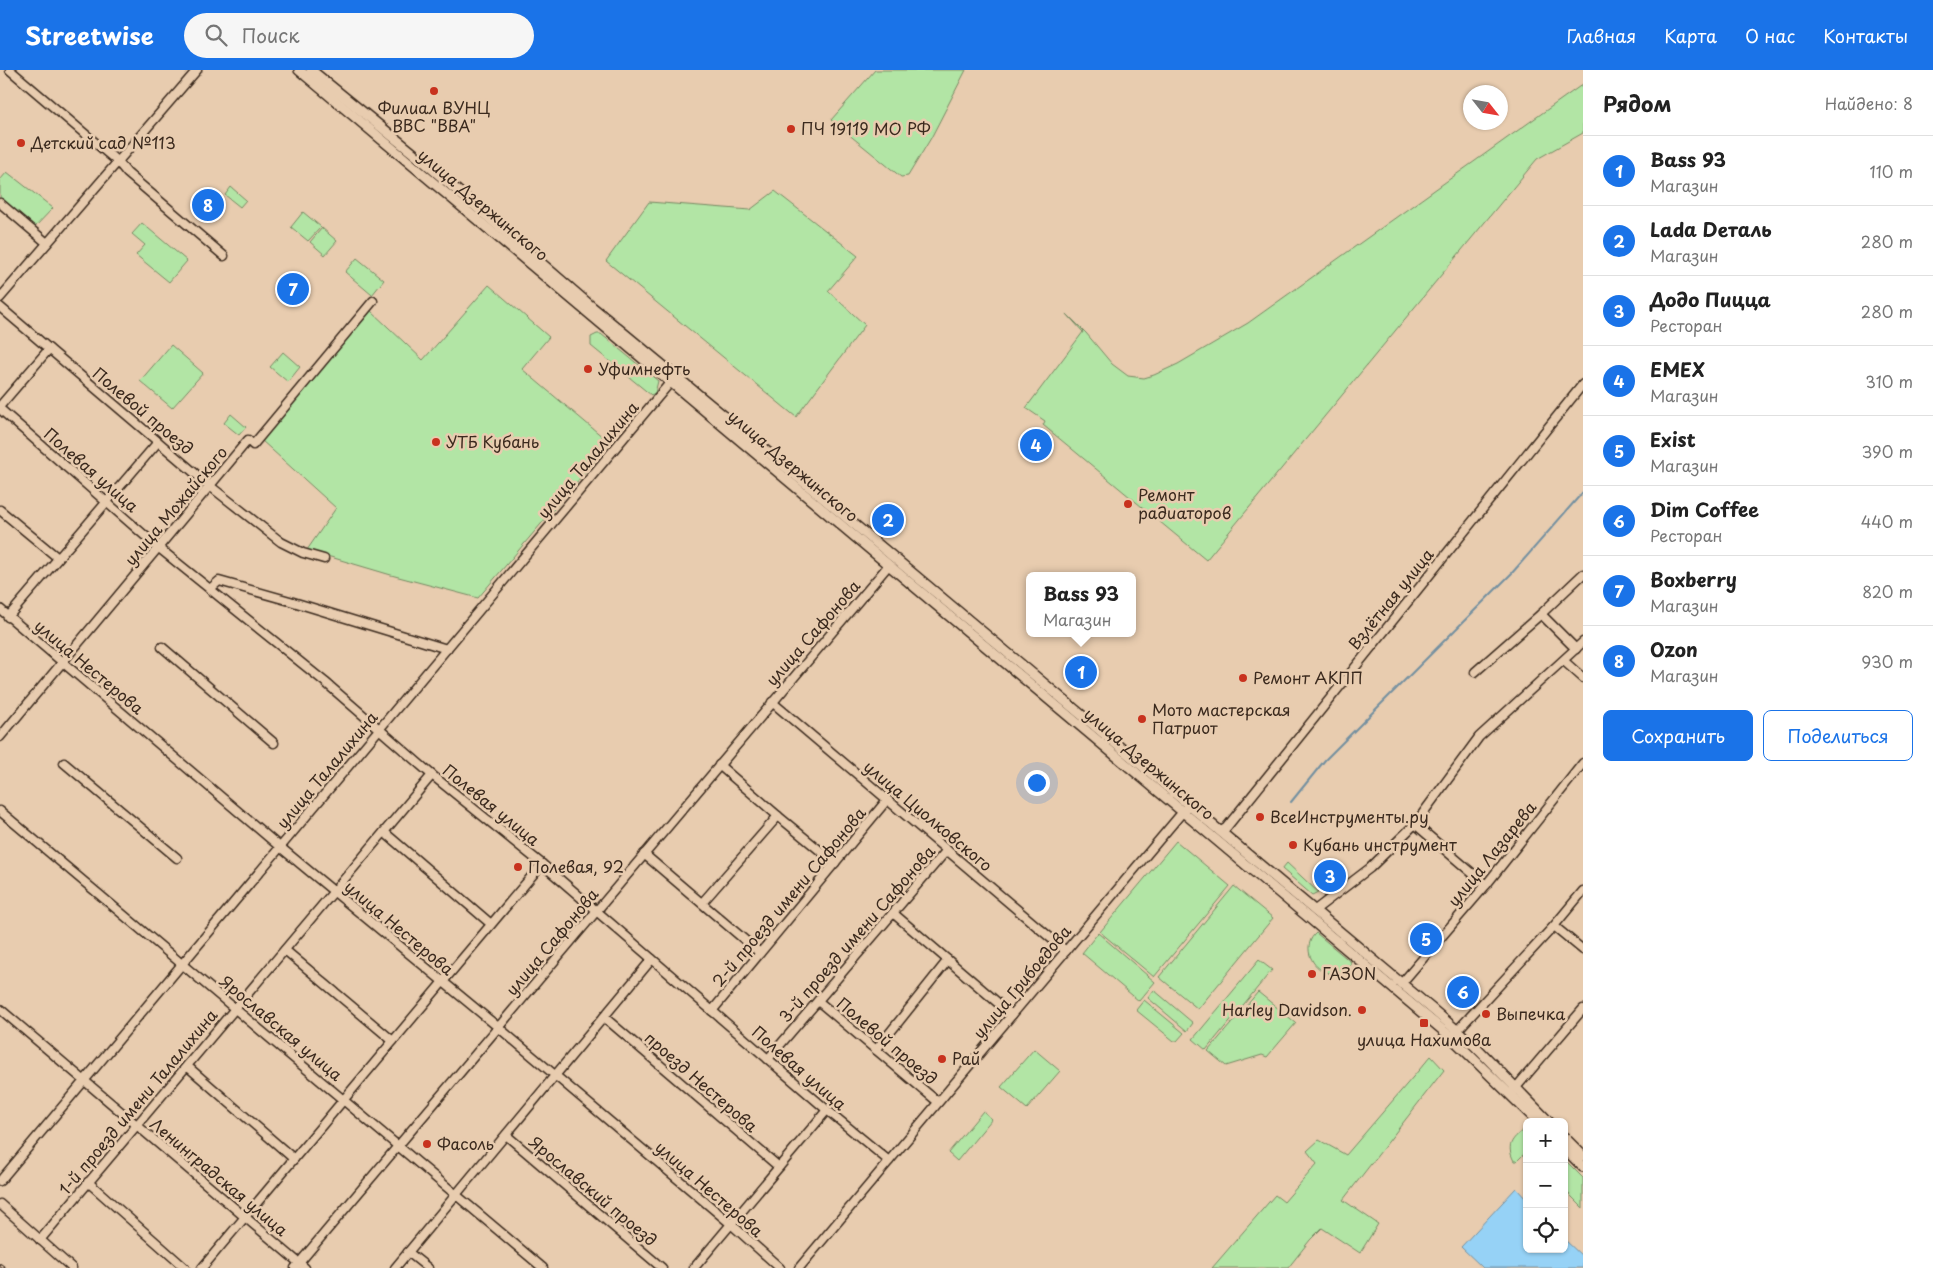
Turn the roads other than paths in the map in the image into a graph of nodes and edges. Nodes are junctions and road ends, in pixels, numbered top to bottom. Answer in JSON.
{"nodes":[{"id":1,"x":10,"y":70,"type":"edge"},
{"id":2,"x":197,"y":70,"type":"edge"},
{"id":3,"x":299,"y":70,"type":"edge"},
{"id":4,"x":311,"y":70,"type":"edge"},
{"id":5,"x":118,"y":162,"type":"junction"},
{"id":6,"x":0,"y":203,"type":"edge"},
{"id":7,"x":47,"y":242,"type":"junction"},
{"id":8,"x":224,"y":256,"type":"dead end"},
{"id":9,"x":0,"y":298,"type":"edge"},
{"id":10,"x":373,"y":301,"type":"dead end"},
{"id":11,"x":0,"y":307,"type":"edge"},
{"id":12,"x":49,"y":349,"type":"junction"},
{"id":13,"x":673,"y":379,"type":"junction"},
{"id":14,"x":1583,"y":384,"type":"edge"},
{"id":15,"x":0,"y":408,"type":"edge"},
{"id":16,"x":158,"y":442,"type":"junction"},
{"id":17,"x":210,"y":486,"type":"junction"},
{"id":18,"x":107,"y":501,"type":"junction"},
{"id":19,"x":0,"y":510,"type":"edge"},
{"id":20,"x":159,"y":548,"type":"junction"},
{"id":21,"x":58,"y":558,"type":"junction"},
{"id":22,"x":324,"y":559,"type":"dead end"},
{"id":23,"x":888,"y":566,"type":"junction"},
{"id":24,"x":1583,"y":574,"type":"edge"},
{"id":25,"x":210,"y":589,"type":"junction"},
{"id":26,"x":0,"y":610,"type":"edge"},
{"id":27,"x":1541,"y":614,"type":"junction"},
{"id":28,"x":8,"y":617,"type":"junction"},
{"id":29,"x":1583,"y":642,"type":"edge"},
{"id":30,"x":162,"y":647,"type":"dead end"},
{"id":31,"x":447,"y":649,"type":"junction"},
{"id":32,"x":1576,"y":649,"type":"junction"},
{"id":33,"x":62,"y":661,"type":"junction"},
{"id":34,"x":1564,"y":662,"type":"junction"},
{"id":35,"x":1475,"y":672,"type":"dead end"},
{"id":36,"x":1583,"y":678,"type":"edge"},
{"id":37,"x":772,"y":702,"type":"junction"},
{"id":38,"x":380,"y":729,"type":"junction"},
{"id":39,"x":0,"y":736,"type":"edge"},
{"id":40,"x":274,"y":743,"type":"dead end"},
{"id":41,"x":64,"y":762,"type":"dead end"},
{"id":42,"x":1583,"y":763,"type":"edge"},
{"id":43,"x":719,"y":765,"type":"junction"},
{"id":44,"x":432,"y":775,"type":"junction"},
{"id":45,"x":888,"y":800,"type":"junction"},
{"id":46,"x":1186,"y":808,"type":"junction"},
{"id":47,"x":0,"y":811,"type":"edge"},
{"id":48,"x":778,"y":816,"type":"junction"},
{"id":49,"x":1415,"y":824,"type":"junction"},
{"id":50,"x":1221,"y":831,"type":"junction"},
{"id":51,"x":384,"y":832,"type":"junction"},
{"id":52,"x":280,"y":847,"type":"junction"},
{"id":53,"x":947,"y":850,"type":"junction"},
{"id":54,"x":644,"y":854,"type":"junction"},
{"id":55,"x":177,"y":858,"type":"dead end"},
{"id":56,"x":836,"y":862,"type":"junction"},
{"id":57,"x":542,"y":864,"type":"junction"},
{"id":58,"x":1486,"y":885,"type":"junction"},
{"id":59,"x":334,"y":891,"type":"junction"},
{"id":60,"x":1583,"y":891,"type":"edge"},
{"id":61,"x":702,"y":903,"type":"junction"},
{"id":62,"x":1315,"y":910,"type":"junction"},
{"id":63,"x":596,"y":911,"type":"junction"},
{"id":64,"x":893,"y":913,"type":"junction"},
{"id":65,"x":491,"y":924,"type":"junction"},
{"id":66,"x":1554,"y":926,"type":"junction"},
{"id":67,"x":285,"y":950,"type":"junction"},
{"id":68,"x":1583,"y":950,"type":"edge"},
{"id":69,"x":1066,"y":951,"type":"junction"},
{"id":70,"x":760,"y":953,"type":"junction"},
{"id":71,"x":652,"y":959,"type":"junction"},
{"id":72,"x":948,"y":960,"type":"junction"},
{"id":73,"x":183,"y":963,"type":"junction"},
{"id":74,"x":442,"y":983,"type":"junction"},
{"id":75,"x":1402,"y":984,"type":"junction"},
{"id":76,"x":818,"y":1001,"type":"junction"},
{"id":77,"x":236,"y":1008,"type":"junction"},
{"id":78,"x":1583,"y":1009,"type":"edge"},
{"id":79,"x":0,"y":1010,"type":"edge"},
{"id":80,"x":712,"y":1011,"type":"junction"},
{"id":81,"x":1012,"y":1015,"type":"junction"},
{"id":82,"x":604,"y":1017,"type":"junction"},
{"id":83,"x":498,"y":1027,"type":"junction"},
{"id":84,"x":1454,"y":1034,"type":"junction"},
{"id":85,"x":393,"y":1041,"type":"junction"},
{"id":86,"x":876,"y":1050,"type":"junction"},
{"id":87,"x":768,"y":1059,"type":"junction"},
{"id":88,"x":186,"y":1066,"type":"junction"},
{"id":89,"x":555,"y":1076,"type":"junction"},
{"id":90,"x":84,"y":1080,"type":"junction"},
{"id":91,"x":1511,"y":1089,"type":"junction"},
{"id":92,"x":344,"y":1100,"type":"junction"},
{"id":93,"x":938,"y":1102,"type":"junction"},
{"id":94,"x":827,"y":1110,"type":"junction"},
{"id":95,"x":1534,"y":1118,"type":"edge"},
{"id":96,"x":1544,"y":1118,"type":"edge"},
{"id":97,"x":137,"y":1125,"type":"junction"},
{"id":98,"x":506,"y":1135,"type":"junction"},
{"id":99,"x":1568,"y":1141,"type":"edge"},
{"id":100,"x":398,"y":1146,"type":"junction"},
{"id":101,"x":1568,"y":1152,"type":"edge"},
{"id":102,"x":1583,"y":1156,"type":"edge"},
{"id":103,"x":294,"y":1159,"type":"junction"},
{"id":104,"x":889,"y":1161,"type":"junction"},
{"id":105,"x":1583,"y":1167,"type":"edge"},
{"id":106,"x":779,"y":1168,"type":"junction"},
{"id":107,"x":0,"y":1181,"type":"edge"},
{"id":108,"x":88,"y":1182,"type":"junction"},
{"id":109,"x":456,"y":1195,"type":"junction"},
{"id":110,"x":0,"y":1204,"type":"edge"},
{"id":111,"x":245,"y":1217,"type":"junction"},
{"id":112,"x":731,"y":1224,"type":"junction"},
{"id":113,"x":40,"y":1240,"type":"junction"},
{"id":114,"x":408,"y":1252,"type":"junction"},
{"id":115,"x":300,"y":1266,"type":"edge"},
{"id":116,"x":72,"y":1268,"type":"edge"},
{"id":117,"x":186,"y":1268,"type":"edge"},
{"id":118,"x":202,"y":1268,"type":"edge"},
{"id":119,"x":394,"y":1268,"type":"edge"},
{"id":120,"x":428,"y":1268,"type":"edge"},
{"id":121,"x":543,"y":1268,"type":"edge"},
{"id":122,"x":662,"y":1268,"type":"edge"},
{"id":123,"x":694,"y":1268,"type":"edge"},
{"id":124,"x":780,"y":1268,"type":"edge"},
{"id":125,"x":799,"y":1268,"type":"edge"}],
"edges":[{"from":1,"to":5,"type":"street"},
{"from":2,"to":5,"type":"street"},
{"from":3,"to":13,"type":"main road","name":"улица Дзержинского"},
{"from":4,"to":13,"type":"main road","name":"улица Дзержинского"},
{"from":5,"to":7,"type":"street"},
{"from":5,"to":8,"type":"street"},
{"from":6,"to":7,"type":"street"},
{"from":7,"to":9,"type":"street"},
{"from":10,"to":17,"type":"street","name":"улица Можайского"},
{"from":11,"to":12,"type":"street","name":"Полевой проезд"},
{"from":12,"to":15,"type":"street"},
{"from":12,"to":16,"type":"street","name":"Полевой проезд"},
{"from":13,"to":23,"type":"main road","name":"улица Дзержинского"},
{"from":13,"to":31,"type":"street","name":"улица Талалихина"},
{"from":13,"to":46,"type":"main road","name":"улица Дзержинского"},
{"from":14,"to":50,"type":"street","name":"Взлётная улица"},
{"from":15,"to":18,"type":"street","name":"Полевая улица"},
{"from":16,"to":17,"type":"street","name":"Полевой проезд"},
{"from":16,"to":18,"type":"street"},
{"from":17,"to":20,"type":"street","name":"улица Можайского"},
{"from":17,"to":22,"type":"street","name":"Полевой проезд"},
{"from":18,"to":20,"type":"street","name":"Полевая улица"},
{"from":18,"to":21,"type":"street"},
{"from":19,"to":21,"type":"street"},
{"from":20,"to":25,"type":"street","name":"Полевая улица"},
{"from":20,"to":33,"type":"street","name":"улица Можайского"},
{"from":21,"to":28,"type":"street"},
{"from":23,"to":37,"type":"street","name":"улица Сафонова"},
{"from":23,"to":46,"type":"main road","name":"улица Дзержинского"},
{"from":24,"to":27,"type":"street"},
{"from":25,"to":31,"type":"street"},
{"from":25,"to":38,"type":"street","name":"Полевая улица"},
{"from":26,"to":28,"type":"street","name":"улица Нестерова"},
{"from":27,"to":32,"type":"street"},
{"from":27,"to":35,"type":"street"},
{"from":28,"to":33,"type":"street","name":"улица Нестерова"},
{"from":29,"to":32,"type":"street"},
{"from":30,"to":40,"type":"street"},
{"from":31,"to":38,"type":"street","name":"улица Талалихина"},
{"from":32,"to":34,"type":"street"},
{"from":33,"to":39,"type":"street","name":"улица Можайского"},
{"from":33,"to":52,"type":"street","name":"улица Нестерова"},
{"from":34,"to":36,"type":"street"},
{"from":34,"to":49,"type":"street"},
{"from":37,"to":43,"type":"street","name":"улица Сафонова"},
{"from":37,"to":45,"type":"street","name":"улица Циолковского"},
{"from":38,"to":44,"type":"street","name":"Полевая улица"},
{"from":38,"to":52,"type":"street","name":"улица Талалихина"},
{"from":41,"to":55,"type":"street"},
{"from":42,"to":58,"type":"street","name":"улица Лазарева"},
{"from":43,"to":48,"type":"street"},
{"from":43,"to":54,"type":"street","name":"улица Сафонова"},
{"from":44,"to":51,"type":"street","name":"1-й проезд имени Талалихина"},
{"from":44,"to":57,"type":"street","name":"Полевая улица"},
{"from":45,"to":53,"type":"street","name":"улица Циолковского"},
{"from":45,"to":56,"type":"street","name":"2-й проезд имени Сафонова"},
{"from":46,"to":50,"type":"main road","name":"улица Дзержинского"},
{"from":46,"to":69,"type":"street","name":"улица Грибоедова"},
{"from":46,"to":84,"type":"main road","name":"улица Дзержинского"},
{"from":47,"to":73,"type":"street","name":"Ярославская улица"},
{"from":48,"to":56,"type":"street"},
{"from":48,"to":61,"type":"street"},
{"from":49,"to":58,"type":"street"},
{"from":49,"to":62,"type":"street"},
{"from":50,"to":62,"type":"main road","name":"улица Дзержинского"},
{"from":51,"to":59,"type":"street","name":"1-й проезд имени Талалихина"},
{"from":51,"to":65,"type":"street"},
{"from":52,"to":59,"type":"street","name":"улица Нестерова"},
{"from":52,"to":73,"type":"street","name":"улица Талалихина"},
{"from":53,"to":64,"type":"street","name":"3-й проезд имени Сафонова"},
{"from":53,"to":69,"type":"street","name":"улица Циолковского"},
{"from":54,"to":61,"type":"street"},
{"from":54,"to":63,"type":"street","name":"улица Сафонова"},
{"from":56,"to":70,"type":"street","name":"2-й проезд имени Сафонова"},
{"from":57,"to":63,"type":"street","name":"Полевая улица"},
{"from":57,"to":65,"type":"street"},
{"from":58,"to":75,"type":"street","name":"улица Лазарева"},
{"from":59,"to":67,"type":"street","name":"1-й проезд имени Талалихина"},
{"from":59,"to":74,"type":"street","name":"улица Нестерова"},
{"from":60,"to":66,"type":"street"},
{"from":61,"to":70,"type":"street"},
{"from":62,"to":75,"type":"main road","name":"улица Дзержинского"},
{"from":63,"to":71,"type":"street","name":"Полевая улица"},
{"from":63,"to":83,"type":"street","name":"улица Сафонова"},
{"from":64,"to":72,"type":"street"},
{"from":64,"to":76,"type":"street","name":"3-й проезд имени Сафонова"},
{"from":65,"to":74,"type":"street"},
{"from":66,"to":68,"type":"street"},
{"from":66,"to":84,"type":"street"},
{"from":67,"to":77,"type":"street","name":"1-й проезд имени Талалихина"},
{"from":67,"to":85,"type":"street"},
{"from":69,"to":81,"type":"street","name":"улица Грибоедова"},
{"from":70,"to":80,"type":"street","name":"2-й проезд имени Сафонова"},
{"from":71,"to":80,"type":"street","name":"Полевая улица"},
{"from":71,"to":82,"type":"street"},
{"from":72,"to":81,"type":"street"},
{"from":72,"to":86,"type":"street"},
{"from":73,"to":77,"type":"street","name":"Ярославская улица"},
{"from":73,"to":90,"type":"street","name":"улица Талалихина"},
{"from":74,"to":83,"type":"street","name":"улица Нестерова"},
{"from":74,"to":85,"type":"street"},
{"from":75,"to":84,"type":"main road","name":"улица Дзержинского"},
{"from":76,"to":86,"type":"street","name":"Полевой проезд"},
{"from":76,"to":87,"type":"street","name":"3-й проезд имени Сафонова"},
{"from":77,"to":88,"type":"street","name":"1-й проезд имени Талалихина"},
{"from":77,"to":92,"type":"street","name":"Ярославская улица"},
{"from":78,"to":91,"type":"street"},
{"from":79,"to":90,"type":"street","name":"Ленинградская улица"},
{"from":80,"to":87,"type":"street","name":"Полевая улица"},
{"from":81,"to":93,"type":"street","name":"улица Грибоедова"},
{"from":82,"to":89,"type":"street"},
{"from":82,"to":106,"type":"street","name":"проезд Нестерова"},
{"from":83,"to":89,"type":"street","name":"улица Нестерова"},
{"from":83,"to":100,"type":"street","name":"улица Сафонова"},
{"from":84,"to":91,"type":"main road","name":"улица Дзержинского"},
{"from":85,"to":92,"type":"street"},
{"from":86,"to":93,"type":"street","name":"Полевой проезд"},
{"from":87,"to":94,"type":"street","name":"Полевая улица"},
{"from":88,"to":97,"type":"street","name":"1-й проезд имени Талалихина"},
{"from":88,"to":103,"type":"street"},
{"from":89,"to":98,"type":"street"},
{"from":89,"to":112,"type":"street","name":"улица Нестерова"},
{"from":90,"to":97,"type":"street","name":"Ленинградская улица"},
{"from":90,"to":107,"type":"street","name":"улица Талалихина"},
{"from":91,"to":95,"type":"main road","name":"улица Дзержинского"},
{"from":91,"to":96,"type":"main road","name":"улица Дзержинского"},
{"from":92,"to":100,"type":"street","name":"Ярославская улица"},
{"from":92,"to":103,"type":"street"},
{"from":93,"to":104,"type":"street","name":"улица Грибоедова"},
{"from":94,"to":104,"type":"street","name":"Полевая улица"},
{"from":94,"to":106,"type":"street"},
{"from":97,"to":108,"type":"street","name":"1-й проезд имени Талалихина"},
{"from":97,"to":111,"type":"street","name":"Ленинградская улица"},
{"from":98,"to":109,"type":"street"},
{"from":98,"to":122,"type":"street","name":"Ярославский проезд"},
{"from":99,"to":102,"type":"main road"},
{"from":100,"to":109,"type":"street","name":"Ярославская улица"},
{"from":100,"to":115,"type":"street","name":"улица Сафонова"},
{"from":101,"to":105,"type":"main road"},
{"from":103,"to":111,"type":"street"},
{"from":104,"to":125,"type":"street","name":"улица Грибоедова"},
{"from":106,"to":112,"type":"street"},
{"from":108,"to":113,"type":"street","name":"1-й проезд имени Талалихина"},
{"from":108,"to":117,"type":"street"},
{"from":109,"to":114,"type":"street"},
{"from":109,"to":121,"type":"street","name":"Ярославская улица"},
{"from":110,"to":113,"type":"street"},
{"from":111,"to":115,"type":"street","name":"Ленинградская улица"},
{"from":111,"to":118,"type":"street"},
{"from":112,"to":123,"type":"street"},
{"from":112,"to":124,"type":"street","name":"улица Нестерова"},
{"from":113,"to":116,"type":"street"},
{"from":114,"to":119,"type":"street"},
{"from":114,"to":120,"type":"street"}]}
